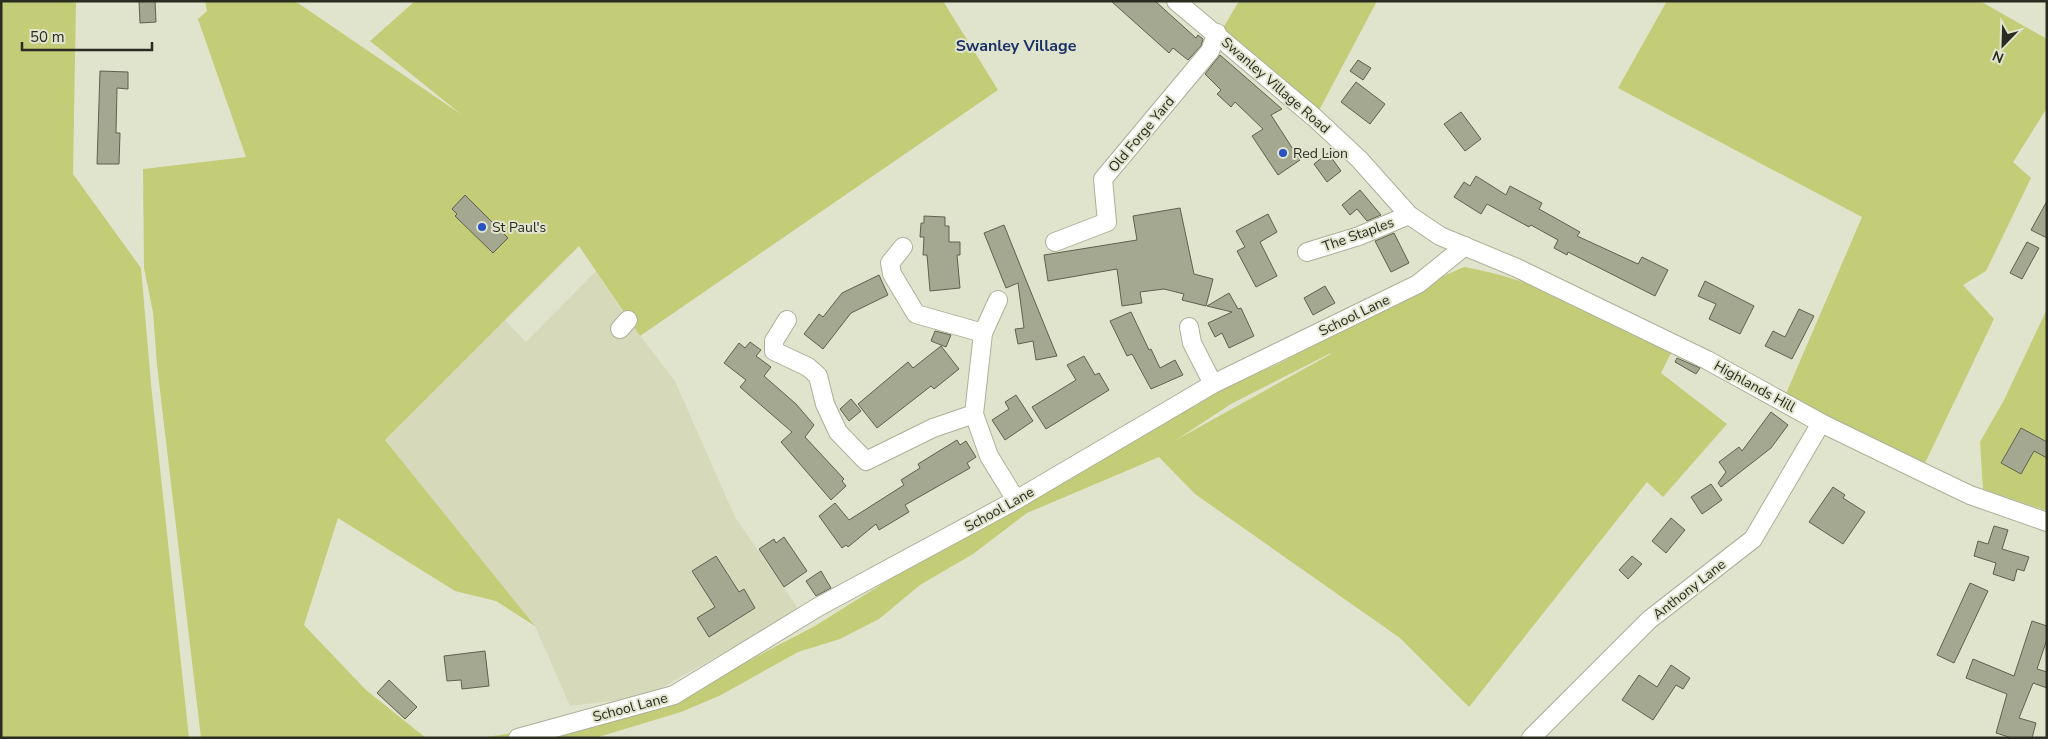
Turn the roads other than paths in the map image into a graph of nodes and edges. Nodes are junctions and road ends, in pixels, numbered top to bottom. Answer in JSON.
{"nodes":[{"id":1,"x":1176,"y":1,"type":"edge"},
{"id":2,"x":1216,"y":33,"type":"junction"},
{"id":3,"x":1410,"y":216,"type":"junction"},
{"id":4,"x":1055,"y":242,"type":"dead end"},
{"id":5,"x":1465,"y":246,"type":"junction"},
{"id":6,"x":903,"y":247,"type":"dead end"},
{"id":7,"x":1307,"y":252,"type":"dead end"},
{"id":8,"x":998,"y":300,"type":"dead end"},
{"id":9,"x":786,"y":320,"type":"dead end"},
{"id":10,"x":1189,"y":327,"type":"dead end"},
{"id":11,"x":983,"y":333,"type":"junction"},
{"id":12,"x":1213,"y":384,"type":"junction"},
{"id":13,"x":974,"y":414,"type":"junction"},
{"id":14,"x":1821,"y":423,"type":"junction"},
{"id":15,"x":1016,"y":500,"type":"junction"},
{"id":16,"x":2047,"y":522,"type":"edge"},
{"id":17,"x":518,"y":738,"type":"edge"},
{"id":18,"x":1531,"y":738,"type":"edge"}],
"edges":[{"from":1,"to":2,"type":"street","name":"Swanley Village Road"},
{"from":2,"to":3,"type":"street","name":"Swanley Village Road"},
{"from":2,"to":4,"type":"street","name":"Old Forge Yard"},
{"from":3,"to":5,"type":"street","name":"Swanley Village Road"},
{"from":3,"to":7,"type":"street","name":"The Staples"},
{"from":5,"to":12,"type":"street","name":"School Lane"},
{"from":5,"to":14,"type":"street","name":"Highlands Hill"},
{"from":6,"to":11,"type":"street"},
{"from":8,"to":11,"type":"street"},
{"from":9,"to":13,"type":"street"},
{"from":10,"to":12,"type":"street"},
{"from":11,"to":13,"type":"street"},
{"from":12,"to":15,"type":"street","name":"School Lane"},
{"from":13,"to":15,"type":"street"},
{"from":14,"to":16,"type":"street","name":"Highlands Hill"},
{"from":14,"to":18,"type":"street","name":"Anthony Lane"},
{"from":15,"to":17,"type":"street","name":"School Lane"}]}
